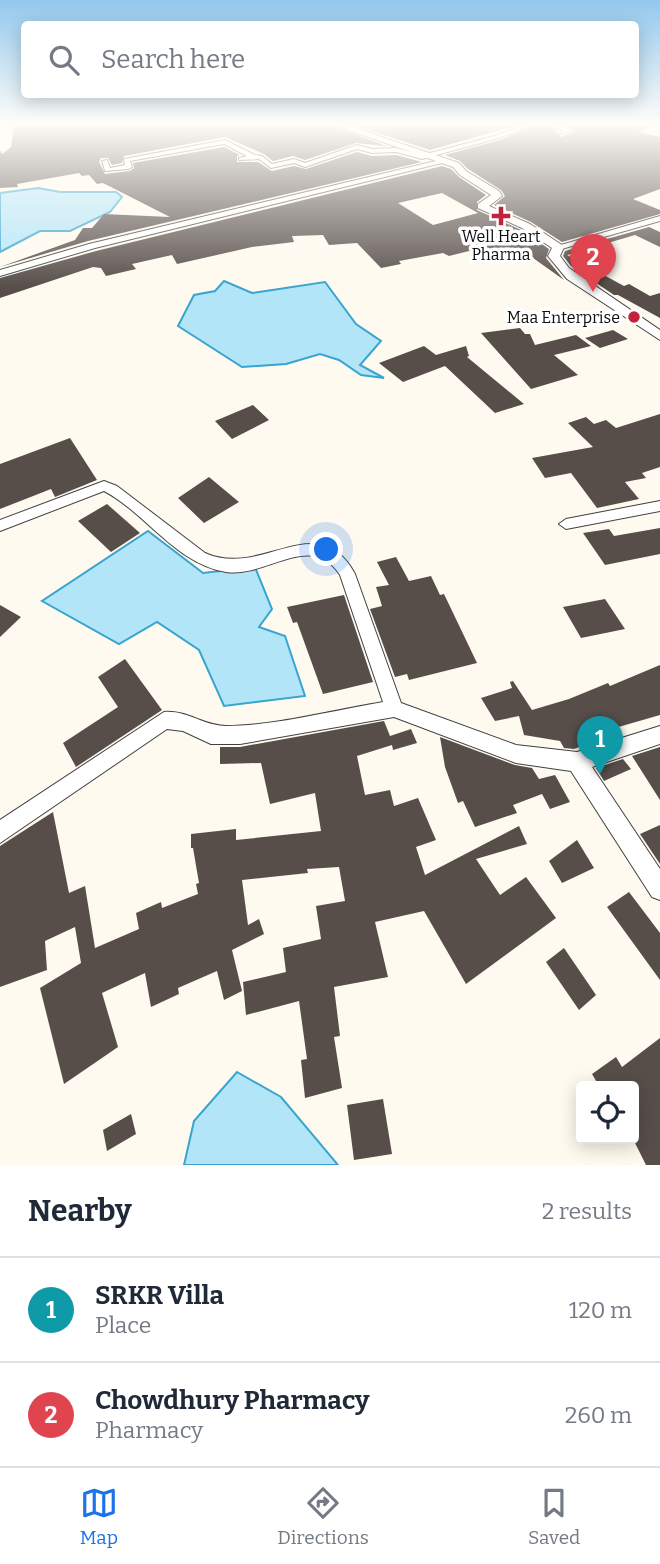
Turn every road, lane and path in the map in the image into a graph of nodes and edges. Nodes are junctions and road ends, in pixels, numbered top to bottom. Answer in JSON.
{"nodes":[{"id":1,"x":368,"y":179,"type":"edge"},
{"id":2,"x":473,"y":179,"type":"edge"},
{"id":3,"x":660,"y":218,"type":"edge"},
{"id":4,"x":558,"y":247,"type":"junction"},
{"id":5,"x":0,"y":273,"type":"edge"},
{"id":6,"x":660,"y":336,"type":"edge"},
{"id":7,"x":660,"y":506,"type":"edge"},
{"id":8,"x":566,"y":524,"type":"dead end"},
{"id":9,"x":0,"y":526,"type":"edge"},
{"id":10,"x":394,"y":709,"type":"junction"},
{"id":11,"x":660,"y":735,"type":"edge"},
{"id":12,"x":577,"y":762,"type":"junction"},
{"id":13,"x":0,"y":832,"type":"edge"},
{"id":14,"x":660,"y":889,"type":"edge"}],
"edges":[{"from":1,"to":5,"type":"street"},
{"from":2,"to":4,"type":"street"},
{"from":3,"to":4,"type":"street"},
{"from":4,"to":6,"type":"street"},
{"from":7,"to":8,"type":"street"},
{"from":9,"to":10,"type":"street"},
{"from":10,"to":12,"type":"street"},
{"from":10,"to":13,"type":"street"},
{"from":11,"to":12,"type":"street"},
{"from":12,"to":14,"type":"street"}]}
